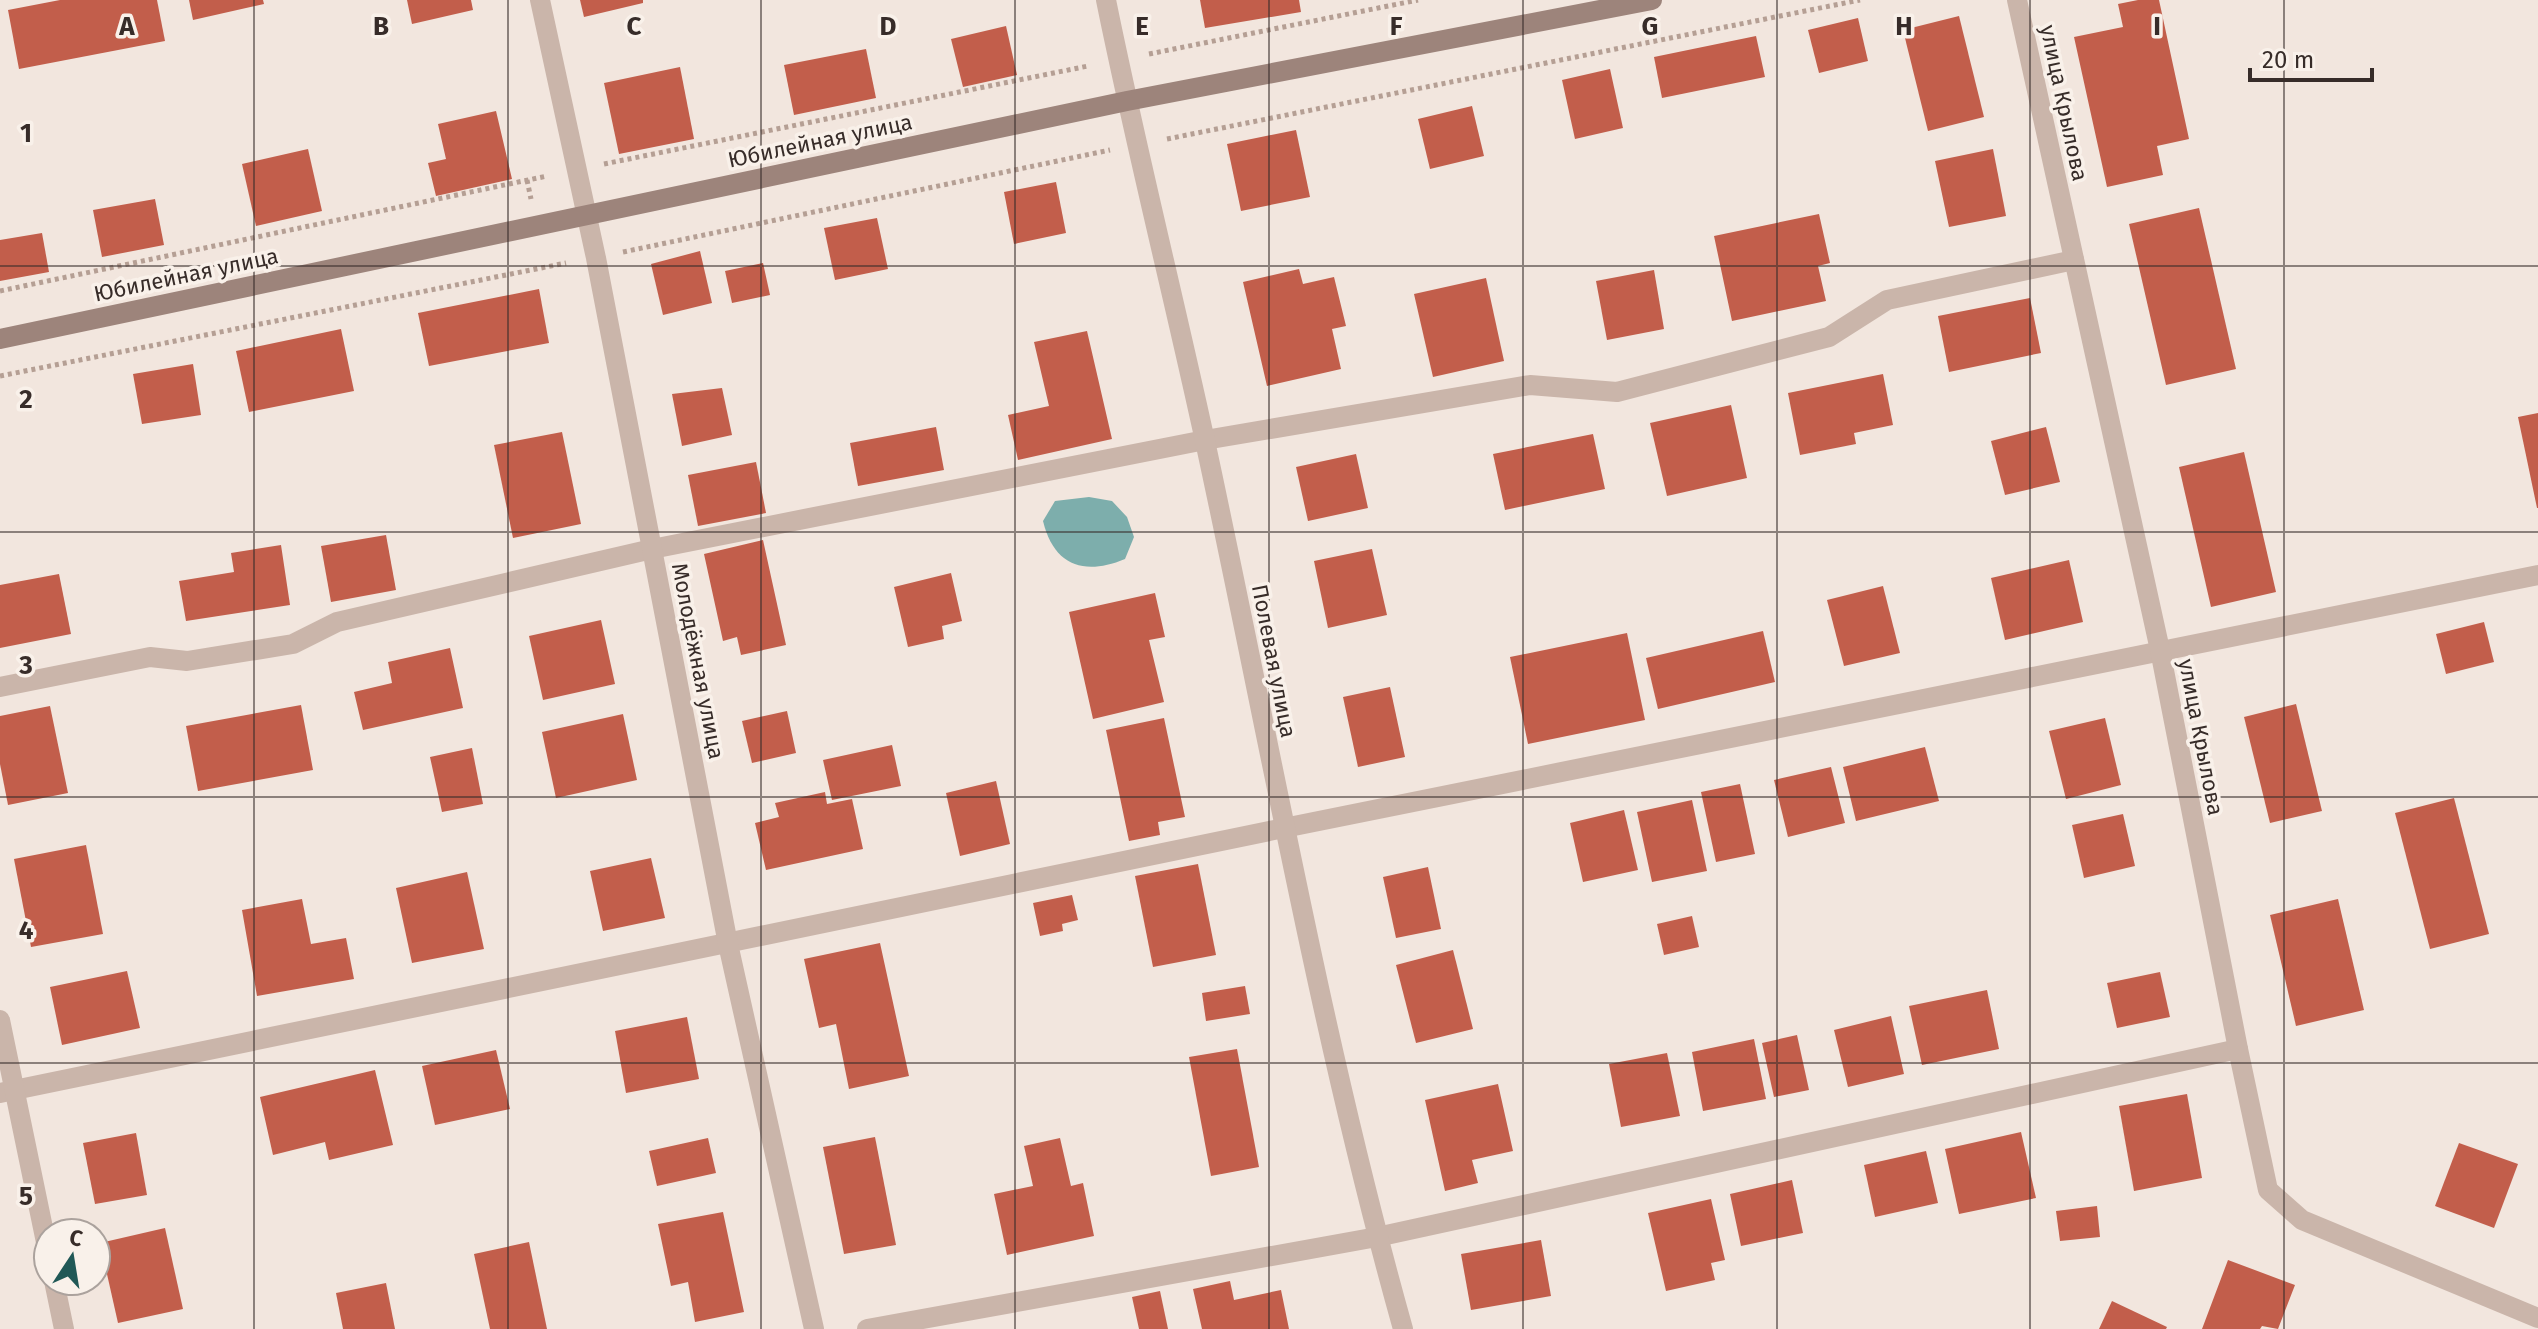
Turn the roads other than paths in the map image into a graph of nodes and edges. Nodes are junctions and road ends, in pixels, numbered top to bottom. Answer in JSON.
{"nodes":[{"id":1,"x":540,"y":0,"type":"edge"},
{"id":2,"x":1106,"y":0,"type":"edge"},
{"id":3,"x":1652,"y":0,"type":"edge"},
{"id":4,"x":2017,"y":0,"type":"edge"},
{"id":5,"x":1127,"y":101,"type":"junction"},
{"id":6,"x":586,"y":214,"type":"junction"},
{"id":7,"x":2074,"y":260,"type":"junction"},
{"id":8,"x":0,"y":339,"type":"edge"},
{"id":9,"x":1205,"y":440,"type":"junction"},
{"id":10,"x":652,"y":549,"type":"junction"},
{"id":11,"x":2538,"y":575,"type":"edge"},
{"id":12,"x":2160,"y":650,"type":"junction"},
{"id":13,"x":0,"y":687,"type":"edge"},
{"id":14,"x":1284,"y":828,"type":"junction"},
{"id":15,"x":728,"y":944,"type":"junction"},
{"id":16,"x":0,"y":1020,"type":"edge"},
{"id":17,"x":2238,"y":1049,"type":"junction"},
{"id":18,"x":7,"y":1092,"type":"edge"},
{"id":19,"x":39,"y":1217,"type":"edge"},
{"id":20,"x":1377,"y":1237,"type":"junction"},
{"id":21,"x":57,"y":1297,"type":"edge"},
{"id":22,"x":2538,"y":1318,"type":"edge"},
{"id":23,"x":64,"y":1329,"type":"edge"},
{"id":24,"x":814,"y":1329,"type":"edge"},
{"id":25,"x":867,"y":1329,"type":"edge"},
{"id":26,"x":1403,"y":1329,"type":"edge"}],
"edges":[{"from":1,"to":6,"type":"street","name":"Молодёжная улица"},
{"from":2,"to":5,"type":"street","name":"Полевая улица"},
{"from":3,"to":5,"type":"main road","name":"Юбилейная улица"},
{"from":4,"to":7,"type":"street","name":"улица Крылова"},
{"from":5,"to":6,"type":"main road","name":"Юбилейная улица"},
{"from":5,"to":9,"type":"street","name":"Полевая улица"},
{"from":6,"to":8,"type":"main road","name":"Юбилейная улица"},
{"from":6,"to":10,"type":"street","name":"Молодёжная улица"},
{"from":7,"to":9,"type":"street"},
{"from":7,"to":12,"type":"street","name":"улица Крылова"},
{"from":9,"to":10,"type":"street"},
{"from":9,"to":14,"type":"street","name":"Полевая улица"},
{"from":10,"to":13,"type":"street"},
{"from":10,"to":15,"type":"street","name":"Молодёжная улица"},
{"from":11,"to":12,"type":"street"},
{"from":12,"to":14,"type":"street"},
{"from":12,"to":17,"type":"street","name":"улица Крылова"},
{"from":14,"to":15,"type":"street"},
{"from":14,"to":20,"type":"street","name":"Полевая улица"},
{"from":15,"to":18,"type":"street"},
{"from":15,"to":24,"type":"street","name":"Молодёжная улица"},
{"from":16,"to":18,"type":"street"},
{"from":17,"to":20,"type":"street"},
{"from":17,"to":22,"type":"street","name":"улица Крылова"},
{"from":18,"to":19,"type":"street"},
{"from":20,"to":25,"type":"street"},
{"from":20,"to":26,"type":"street","name":"Полевая улица"},
{"from":21,"to":23,"type":"street"}]}
